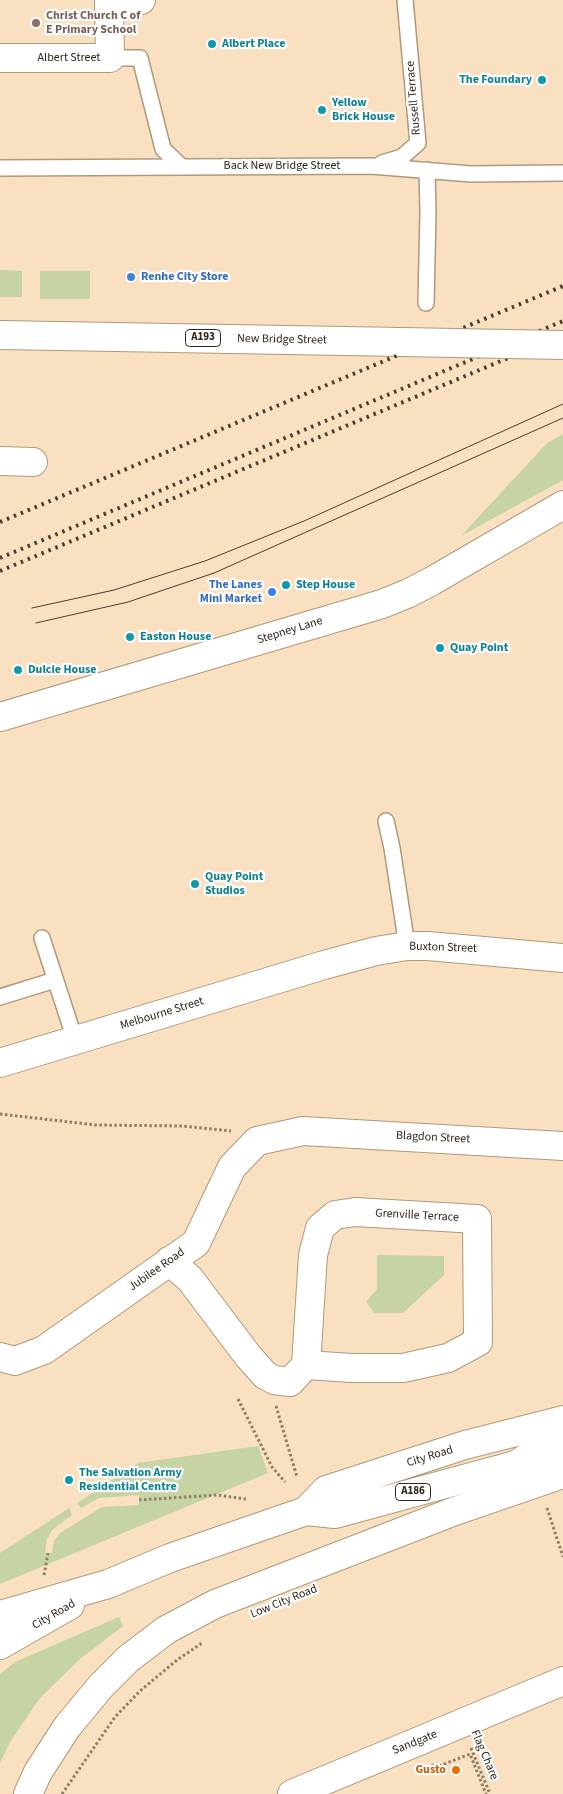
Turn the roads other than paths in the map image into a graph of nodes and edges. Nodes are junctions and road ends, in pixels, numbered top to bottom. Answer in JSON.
{"nodes":[{"id":1,"x":131,"y":0,"type":"edge"},
{"id":2,"x":141,"y":0,"type":"edge"},
{"id":3,"x":405,"y":0,"type":"edge"},
{"id":4,"x":0,"y":58,"type":"edge"},
{"id":5,"x":110,"y":58,"type":"junction"},
{"id":6,"x":371,"y":166,"type":"junction"},
{"id":7,"x":182,"y":167,"type":"junction"},
{"id":8,"x":0,"y":168,"type":"edge"},
{"id":9,"x":427,"y":170,"type":"junction"},
{"id":10,"x":563,"y":173,"type":"edge"},
{"id":11,"x":426,"y":303,"type":"dead end"},
{"id":12,"x":0,"y":335,"type":"edge"},
{"id":13,"x":563,"y":345,"type":"edge"},
{"id":14,"x":0,"y":461,"type":"edge"},
{"id":15,"x":33,"y":462,"type":"dead end"},
{"id":16,"x":563,"y":505,"type":"edge"},
{"id":17,"x":0,"y":717,"type":"edge"},
{"id":18,"x":386,"y":821,"type":"dead end"},
{"id":19,"x":42,"y":938,"type":"dead end"},
{"id":20,"x":407,"y":946,"type":"junction"},
{"id":21,"x":563,"y":958,"type":"edge"},
{"id":22,"x":324,"y":964,"type":"joint"},
{"id":23,"x":55,"y":980,"type":"junction"},
{"id":24,"x":0,"y":997,"type":"edge"},
{"id":25,"x":75,"y":1040,"type":"junction"},
{"id":26,"x":0,"y":1063,"type":"edge"},
{"id":27,"x":257,"y":1141,"type":"joint"},
{"id":28,"x":563,"y":1146,"type":"edge"},
{"id":29,"x":169,"y":1261,"type":"junction"},
{"id":30,"x":0,"y":1357,"type":"edge"},
{"id":31,"x":306,"y":1365,"type":"junction"},
{"id":32,"x":563,"y":1420,"type":"edge"},
{"id":33,"x":563,"y":1432,"type":"edge"},
{"id":34,"x":563,"y":1452,"type":"edge"},
{"id":35,"x":520,"y":1462,"type":"junction"},
{"id":36,"x":563,"y":1474,"type":"edge"},
{"id":37,"x":306,"y":1511,"type":"junction"},
{"id":38,"x":455,"y":1512,"type":"junction"},
{"id":39,"x":108,"y":1584,"type":"junction"},
{"id":40,"x":0,"y":1615,"type":"edge"},
{"id":41,"x":0,"y":1646,"type":"edge"},
{"id":42,"x":563,"y":1681,"type":"edge"},
{"id":43,"x":35,"y":1787,"type":"edge"},
{"id":44,"x":292,"y":1794,"type":"edge"}],
"edges":[{"from":1,"to":2,"type":"street","name":"Albert Street"},
{"from":1,"to":5,"type":"street","name":"Albert Street"},
{"from":3,"to":6,"type":"lane","name":"Russell Terrace"},
{"from":4,"to":5,"type":"street","name":"Albert Street"},
{"from":5,"to":7,"type":"lane"},
{"from":6,"to":7,"type":"lane","name":"Back New Bridge Street"},
{"from":6,"to":9,"type":"lane","name":"Back New Bridge Street"},
{"from":7,"to":8,"type":"lane","name":"Back New Bridge Street"},
{"from":9,"to":10,"type":"lane","name":"Back New Bridge Street"},
{"from":9,"to":11,"type":"lane"},
{"from":12,"to":13,"type":"street","name":"New Bridge Street","number":"A193","bridge":true},
{"from":14,"to":15,"type":"street"},
{"from":16,"to":17,"type":"street","name":"Stepney Lane"},
{"from":18,"to":20,"type":"lane"},
{"from":19,"to":23,"type":"lane"},
{"from":20,"to":21,"type":"street","name":"Buxton Street"},
{"from":20,"to":22,"type":"street","name":"Buxton Street"},
{"from":22,"to":25,"type":"street","name":"Melbourne Street"},
{"from":23,"to":24,"type":"lane"},
{"from":23,"to":25,"type":"lane"},
{"from":25,"to":26,"type":"street","name":"Melbourne Street"},
{"from":27,"to":28,"type":"street","name":"Blagdon Street"},
{"from":27,"to":29,"type":"street","name":"Jubilee Road"},
{"from":29,"to":30,"type":"street","name":"Jubilee Road"},
{"from":29,"to":31,"type":"street"},
{"from":31,"to":31,"type":"street","name":"Grenville Terrace"},
{"from":32,"to":37,"type":"street","name":"City Road","number":"A186"},
{"from":33,"to":35,"type":"street","name":"City Road","number":"A186"},
{"from":34,"to":35,"type":"street","name":"City Road","number":"A186"},
{"from":35,"to":37,"type":"street","name":"City Road","number":"A186"},
{"from":35,"to":38,"type":"street","name":"Low City Road"},
{"from":36,"to":38,"type":"street","name":"Low City Road"},
{"from":37,"to":39,"type":"street","name":"City Road","number":"A186"},
{"from":38,"to":43,"type":"street","name":"Low City Road"},
{"from":39,"to":40,"type":"street","name":"City Road","number":"A186"},
{"from":39,"to":41,"type":"street","name":"City Road","number":"A186"},
{"from":42,"to":44,"type":"street","name":"Sandgate"}]}
